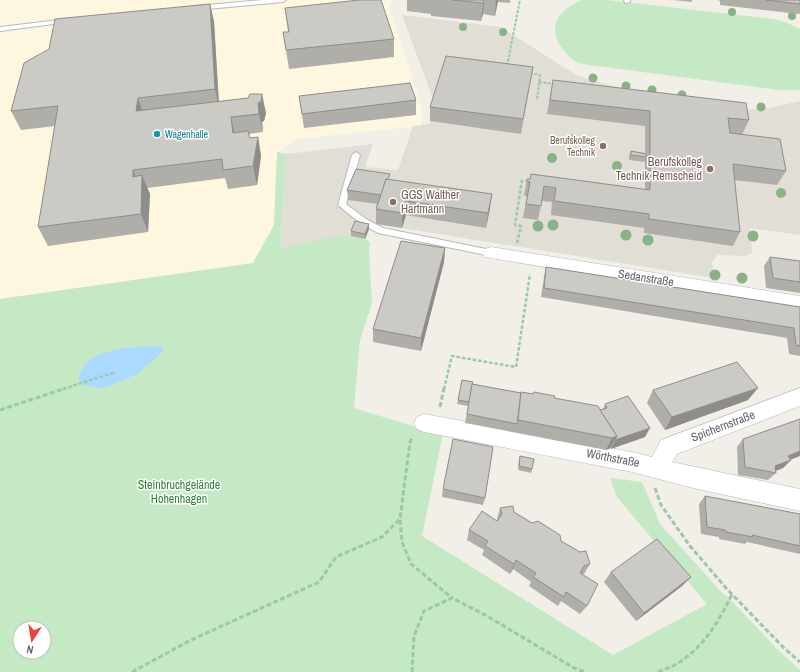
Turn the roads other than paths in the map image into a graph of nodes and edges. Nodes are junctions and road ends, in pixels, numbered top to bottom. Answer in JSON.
{"nodes":[{"id":1,"x":283,"y":0,"type":"edge"},
{"id":2,"x":264,"y":1,"type":"edge"},
{"id":3,"x":193,"y":9,"type":"edge"},
{"id":4,"x":75,"y":20,"type":"edge"},
{"id":5,"x":0,"y":29,"type":"edge"},
{"id":6,"x":356,"y":156,"type":"dead end"},
{"id":7,"x":491,"y":253,"type":"joint"},
{"id":8,"x":800,"y":303,"type":"edge"},
{"id":9,"x":800,"y":397,"type":"edge"},
{"id":10,"x":430,"y":424,"type":"road end"},
{"id":11,"x":657,"y":468,"type":"junction"},
{"id":12,"x":800,"y":500,"type":"edge"}],
"edges":[{"from":1,"to":2,"type":"lane"},
{"from":2,"to":3,"type":"lane"},
{"from":4,"to":5,"type":"lane"},
{"from":6,"to":7,"type":"lane"},
{"from":7,"to":8,"type":"street","name":"Sedanstraße"},
{"from":9,"to":11,"type":"street","name":"Spichernstraße"},
{"from":10,"to":11,"type":"street","name":"Wörthstraße"},
{"from":11,"to":12,"type":"street","name":"Wörthstraße"}]}
